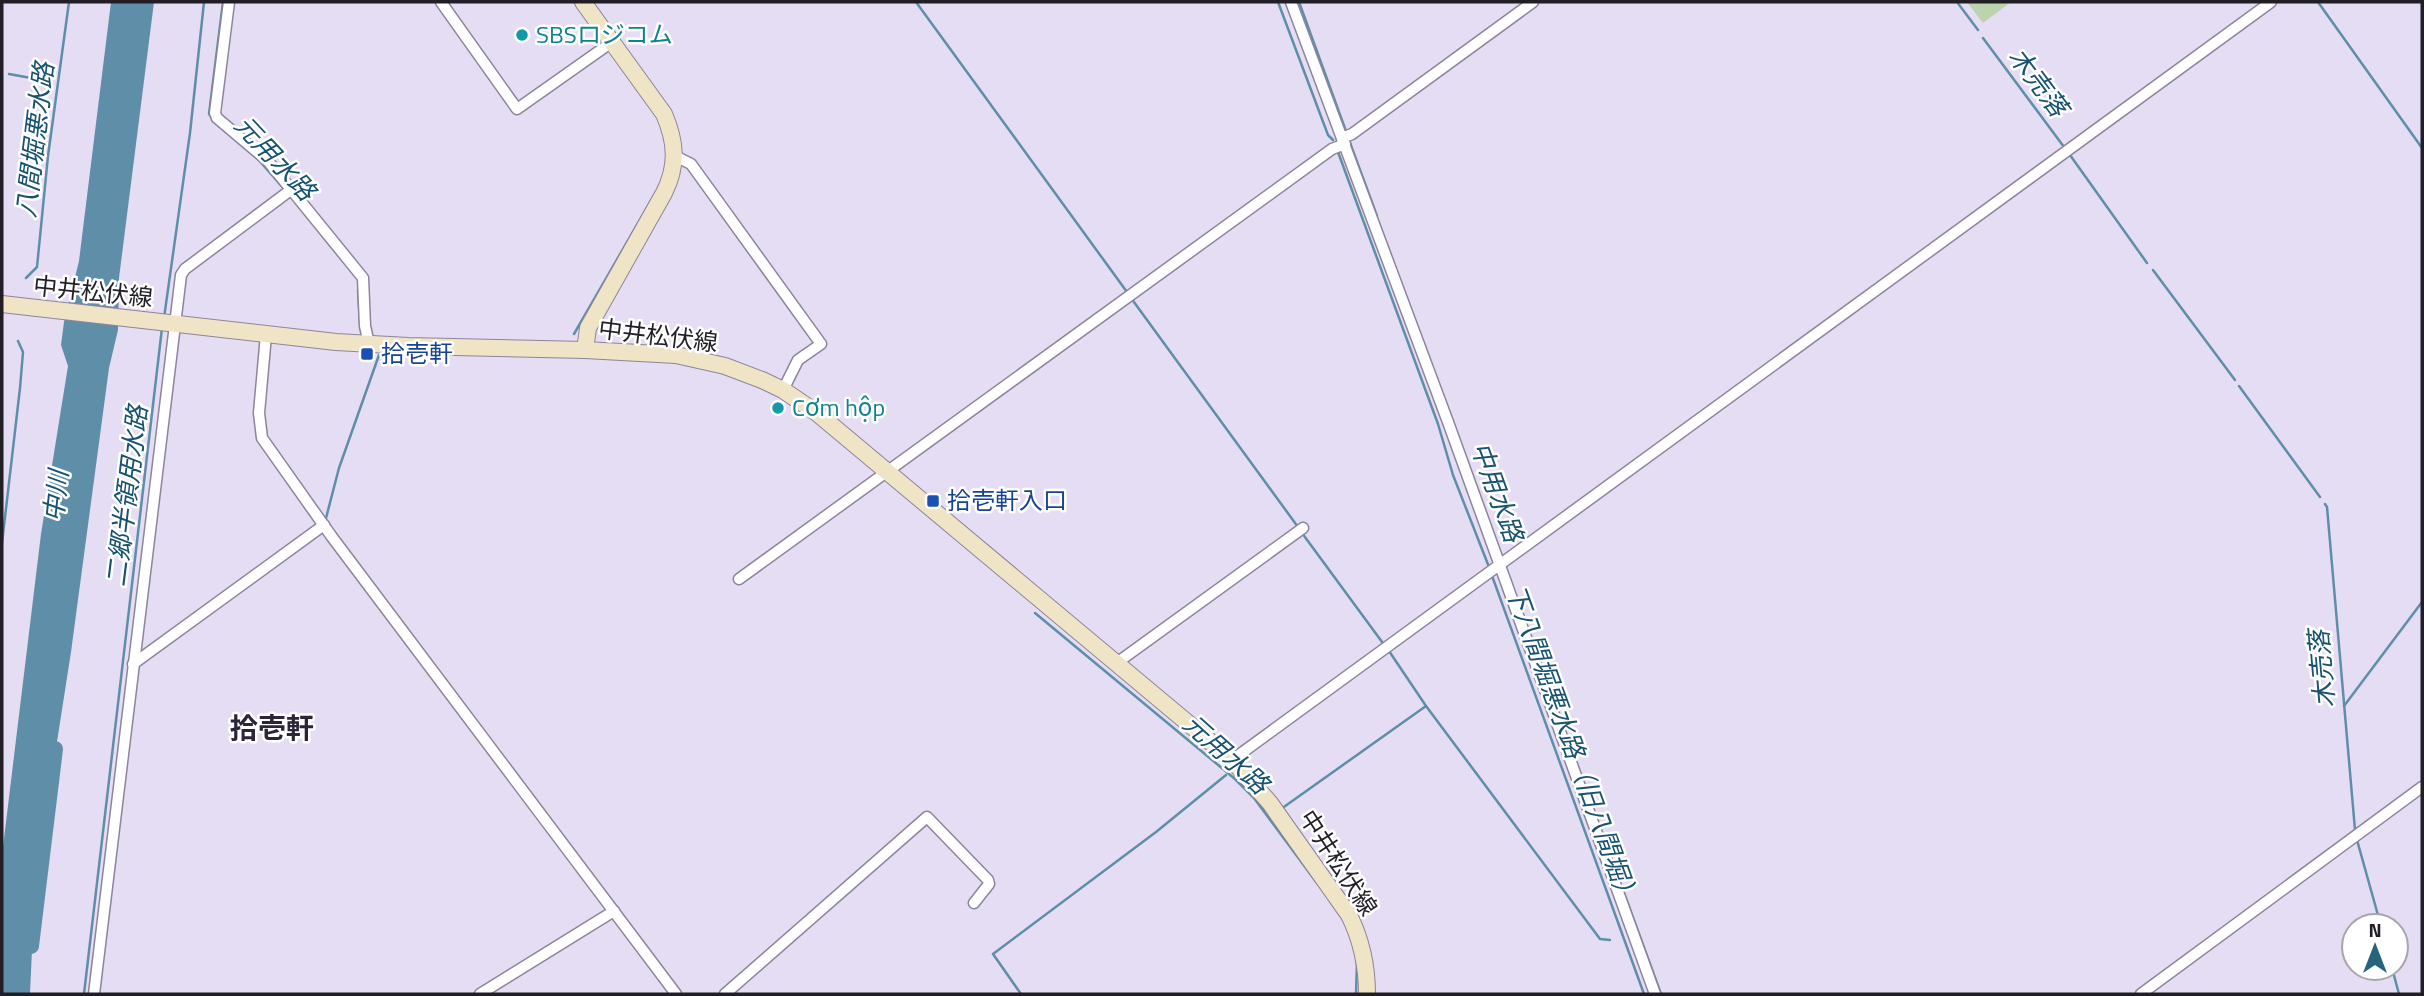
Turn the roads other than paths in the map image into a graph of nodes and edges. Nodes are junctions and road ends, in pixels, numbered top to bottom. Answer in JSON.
{"nodes":[{"id":1,"x":229,"y":2,"type":"edge"},
{"id":2,"x":440,"y":2,"type":"edge"},
{"id":3,"x":583,"y":2,"type":"edge"},
{"id":4,"x":1291,"y":2,"type":"edge"},
{"id":5,"x":1533,"y":2,"type":"edge"},
{"id":6,"x":2271,"y":2,"type":"edge"},
{"id":7,"x":612,"y":42,"type":"junction"},
{"id":8,"x":1346,"y":139,"type":"junction"},
{"id":9,"x":675,"y":156,"type":"junction"},
{"id":10,"x":292,"y":189,"type":"junction"},
{"id":11,"x":2,"y":304,"type":"edge"},
{"id":12,"x":176,"y":324,"type":"junction"},
{"id":13,"x":267,"y":335,"type":"junction"},
{"id":14,"x":369,"y":344,"type":"junction"},
{"id":15,"x":585,"y":350,"type":"junction"},
{"id":16,"x":783,"y":390,"type":"junction"},
{"id":17,"x":888,"y":472,"type":"junction"},
{"id":18,"x":324,"y":526,"type":"junction"},
{"id":19,"x":1303,"y":528,"type":"dead end"},
{"id":20,"x":1499,"y":564,"type":"junction"},
{"id":21,"x":739,"y":579,"type":"dead end"},
{"id":22,"x":1118,"y":662,"type":"junction"},
{"id":23,"x":133,"y":664,"type":"junction"},
{"id":24,"x":1233,"y":760,"type":"junction"},
{"id":25,"x":2422,"y":787,"type":"edge"},
{"id":26,"x":974,"y":904,"type":"dead end"},
{"id":27,"x":614,"y":911,"type":"junction"},
{"id":28,"x":1650,"y":992,"type":"edge"},
{"id":29,"x":94,"y":994,"type":"edge"},
{"id":30,"x":480,"y":994,"type":"edge"},
{"id":31,"x":676,"y":994,"type":"edge"},
{"id":32,"x":725,"y":994,"type":"edge"},
{"id":33,"x":1367,"y":994,"type":"edge"},
{"id":34,"x":2141,"y":994,"type":"edge"}],
"edges":[{"from":1,"to":10,"type":"street"},
{"from":2,"to":7,"type":"street"},
{"from":3,"to":7,"type":"main road"},
{"from":4,"to":8,"type":"street"},
{"from":5,"to":8,"type":"street"},
{"from":6,"to":20,"type":"street"},
{"from":7,"to":9,"type":"main road"},
{"from":8,"to":17,"type":"street"},
{"from":8,"to":20,"type":"street"},
{"from":9,"to":15,"type":"main road"},
{"from":9,"to":16,"type":"street"},
{"from":10,"to":12,"type":"street"},
{"from":10,"to":14,"type":"street"},
{"from":11,"to":12,"type":"main road","name":"中井松伏線"},
{"from":12,"to":13,"type":"main road","name":"中井松伏線"},
{"from":12,"to":23,"type":"street"},
{"from":13,"to":14,"type":"main road","name":"中井松伏線"},
{"from":13,"to":18,"type":"street"},
{"from":14,"to":15,"type":"main road","name":"中井松伏線"},
{"from":15,"to":16,"type":"main road","name":"中井松伏線"},
{"from":16,"to":17,"type":"main road","name":"中井松伏線"},
{"from":17,"to":21,"type":"street"},
{"from":17,"to":22,"type":"main road","name":"中井松伏線"},
{"from":18,"to":23,"type":"street"},
{"from":18,"to":27,"type":"street"},
{"from":19,"to":22,"type":"street"},
{"from":20,"to":24,"type":"street"},
{"from":20,"to":28,"type":"street"},
{"from":22,"to":24,"type":"main road","name":"中井松伏線"},
{"from":23,"to":29,"type":"street"},
{"from":24,"to":33,"type":"main road","name":"中井松伏線"},
{"from":25,"to":34,"type":"street"},
{"from":26,"to":32,"type":"street"},
{"from":27,"to":30,"type":"street"},
{"from":27,"to":31,"type":"street"}]}
